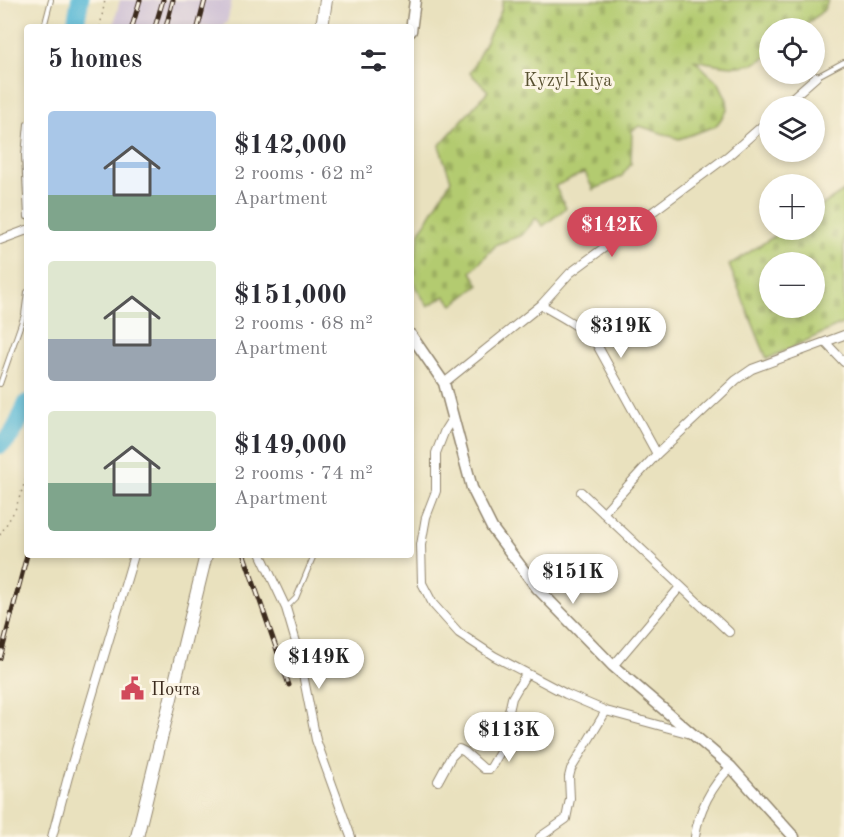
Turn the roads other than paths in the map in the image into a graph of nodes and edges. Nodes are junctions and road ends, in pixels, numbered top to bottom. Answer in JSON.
{"nodes":[{"id":1,"x":51,"y":0,"type":"edge"},
{"id":2,"x":326,"y":0,"type":"edge"},
{"id":3,"x":415,"y":0,"type":"edge"},
{"id":4,"x":45,"y":24,"type":"edge"},
{"id":5,"x":322,"y":24,"type":"edge"},
{"id":6,"x":412,"y":24,"type":"edge"},
{"id":7,"x":844,"y":62,"type":"edge"},
{"id":8,"x":825,"y":72,"type":"edge"},
{"id":9,"x":808,"y":84,"type":"edge"},
{"id":10,"x":794,"y":96,"type":"edge"},
{"id":11,"x":759,"y":129,"type":"edge"},
{"id":12,"x":24,"y":231,"type":"edge"},
{"id":13,"x":0,"y":240,"type":"edge"},
{"id":14,"x":541,"y":305,"type":"junction"},
{"id":15,"x":24,"y":315,"type":"edge"},
{"id":16,"x":844,"y":335,"type":"edge"},
{"id":17,"x":414,"y":339,"type":"edge"},
{"id":18,"x":826,"y":343,"type":"junction"},
{"id":19,"x":844,"y":362,"type":"edge"},
{"id":20,"x":444,"y":383,"type":"junction"},
{"id":21,"x":0,"y":384,"type":"edge"},
{"id":22,"x":452,"y":419,"type":"junction"},
{"id":23,"x":657,"y":454,"type":"junction"},
{"id":24,"x":580,"y":492,"type":"dead end"},
{"id":25,"x":603,"y":513,"type":"junction"},
{"id":26,"x":133,"y":558,"type":"edge"},
{"id":27,"x":205,"y":558,"type":"edge"},
{"id":28,"x":262,"y":558,"type":"edge"},
{"id":29,"x":313,"y":558,"type":"edge"},
{"id":30,"x":680,"y":586,"type":"junction"},
{"id":31,"x":286,"y":608,"type":"junction"},
{"id":32,"x":729,"y":632,"type":"dead end"},
{"id":33,"x":613,"y":666,"type":"junction"},
{"id":34,"x":526,"y":674,"type":"junction"},
{"id":35,"x":606,"y":711,"type":"junction"},
{"id":36,"x":676,"y":726,"type":"junction"},
{"id":37,"x":731,"y":767,"type":"junction"},
{"id":38,"x":438,"y":781,"type":"dead end"},
{"id":39,"x":52,"y":837,"type":"edge"},
{"id":40,"x":137,"y":837,"type":"edge"},
{"id":41,"x":351,"y":837,"type":"edge"},
{"id":42,"x":540,"y":837,"type":"edge"},
{"id":43,"x":695,"y":837,"type":"edge"},
{"id":44,"x":794,"y":837,"type":"edge"}],
"edges":[{"from":1,"to":4,"type":"lane"},
{"from":2,"to":5,"type":"main road"},
{"from":3,"to":6,"type":"street"},
{"from":7,"to":8,"type":"lane"},
{"from":9,"to":10,"type":"street"},
{"from":11,"to":14,"type":"street"},
{"from":12,"to":13,"type":"street"},
{"from":14,"to":20,"type":"street"},
{"from":14,"to":23,"type":"street"},
{"from":15,"to":21,"type":"lane"},
{"from":16,"to":18,"type":"street"},
{"from":17,"to":20,"type":"street"},
{"from":18,"to":19,"type":"street"},
{"from":18,"to":23,"type":"street"},
{"from":20,"to":22,"type":"street"},
{"from":22,"to":33,"type":"street"},
{"from":22,"to":34,"type":"street"},
{"from":23,"to":25,"type":"street"},
{"from":24,"to":25,"type":"street"},
{"from":25,"to":30,"type":"street"},
{"from":26,"to":39,"type":"street"},
{"from":27,"to":40,"type":"main road"},
{"from":28,"to":31,"type":"street"},
{"from":29,"to":31,"type":"lane"},
{"from":30,"to":32,"type":"street"},
{"from":30,"to":33,"type":"street"},
{"from":31,"to":41,"type":"street"},
{"from":33,"to":36,"type":"street"},
{"from":34,"to":35,"type":"street"},
{"from":34,"to":38,"type":"street"},
{"from":35,"to":36,"type":"street"},
{"from":35,"to":42,"type":"street"},
{"from":36,"to":37,"type":"street"},
{"from":37,"to":43,"type":"street"},
{"from":37,"to":44,"type":"street"}]}
